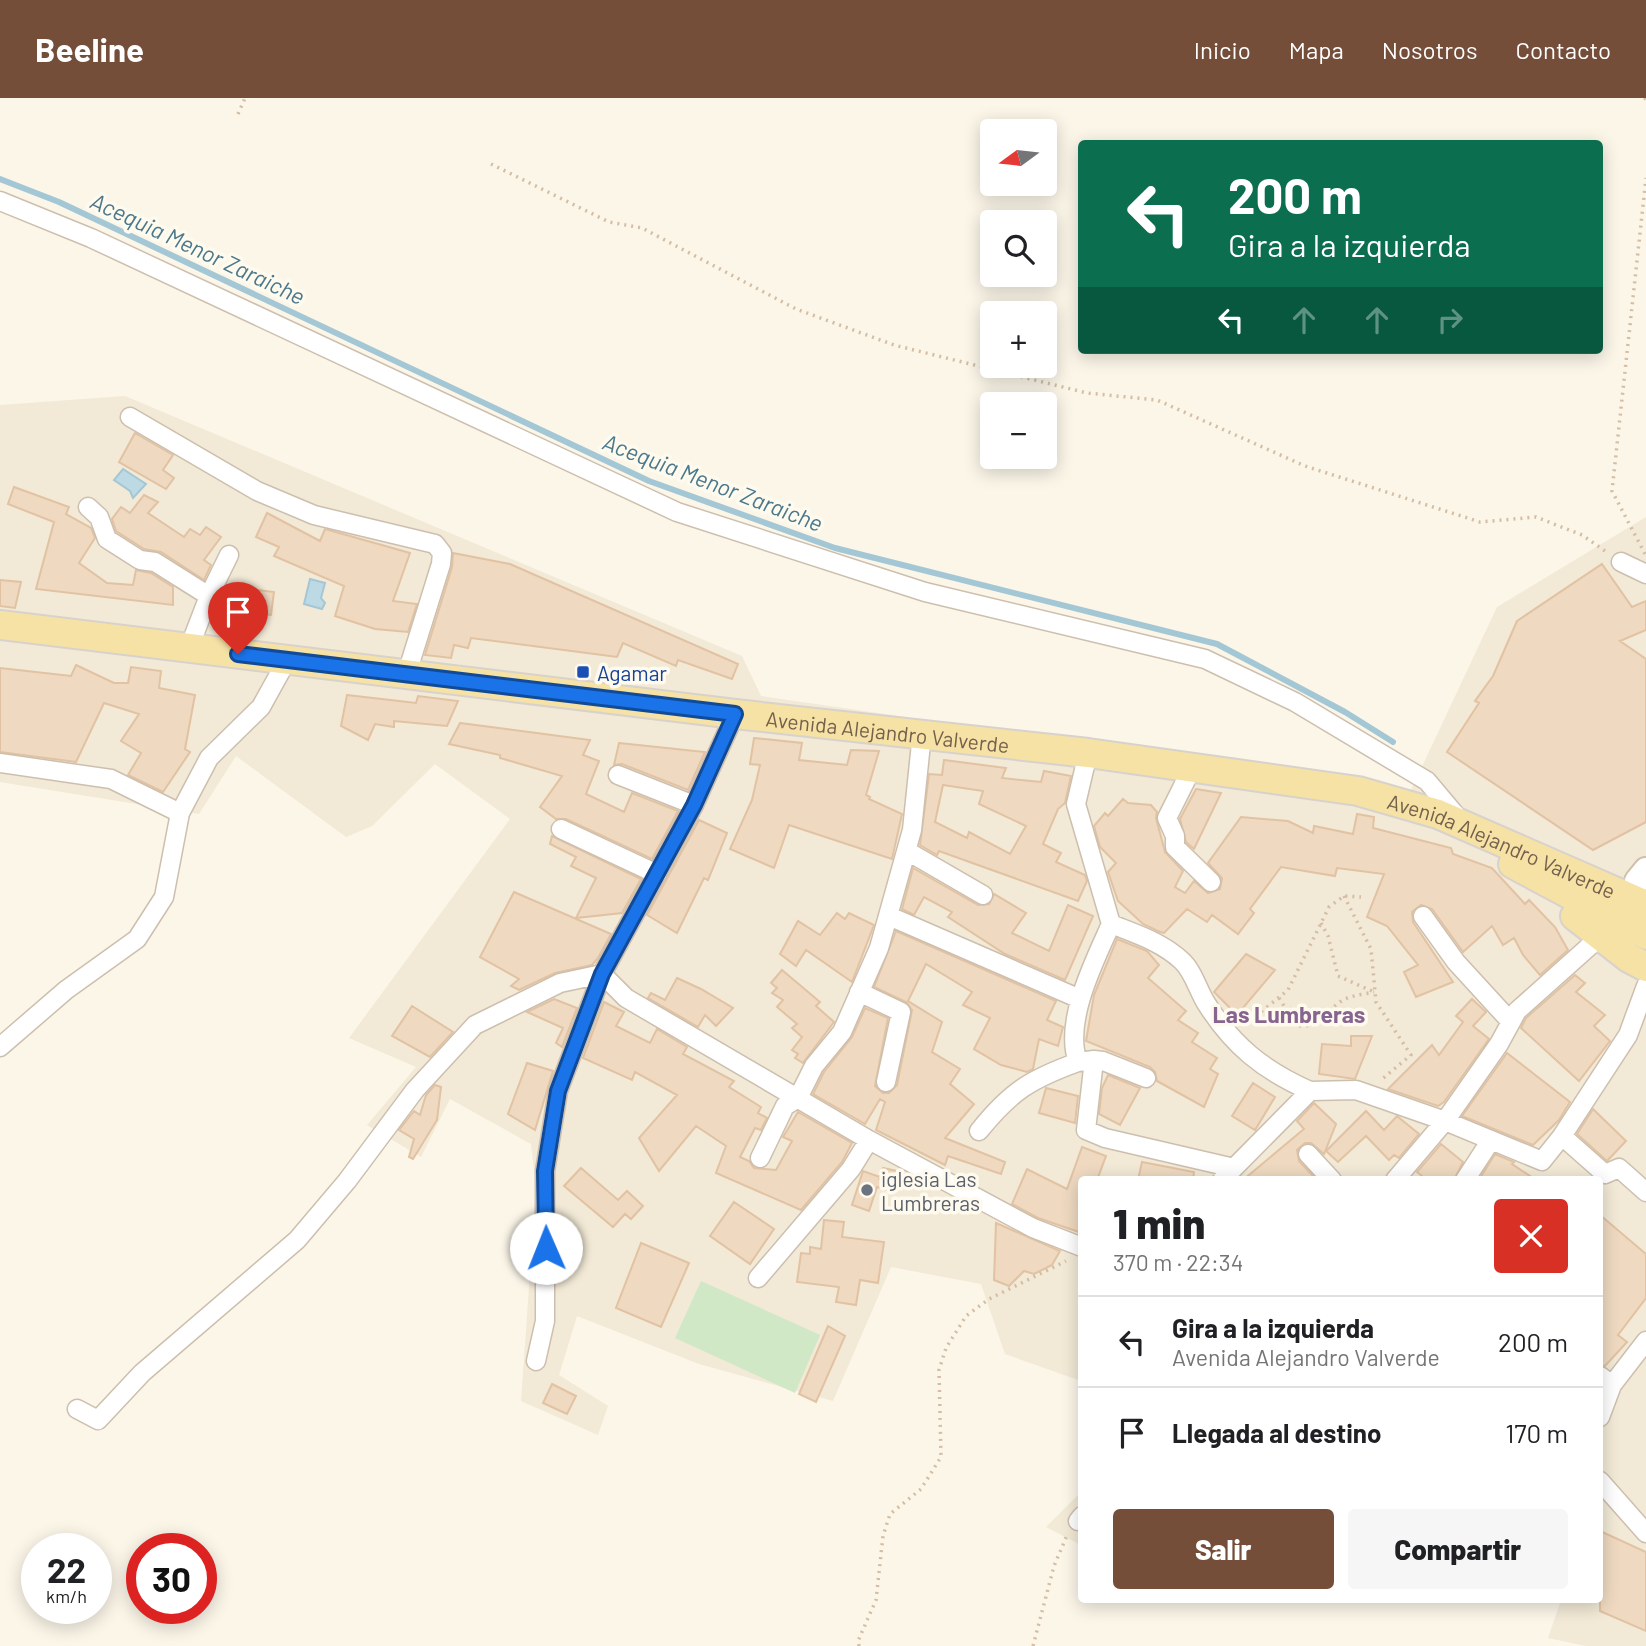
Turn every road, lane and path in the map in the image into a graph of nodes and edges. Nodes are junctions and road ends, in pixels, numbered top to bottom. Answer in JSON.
{"nodes":[{"id":1,"x":245,"y":98,"type":"edge"},
{"id":2,"x":238,"y":114,"type":"dead end"},
{"id":3,"x":491,"y":164,"type":"dead end"},
{"id":4,"x":1646,"y":178,"type":"edge"},
{"id":5,"x":0,"y":201,"type":"edge"},
{"id":6,"x":130,"y":417,"type":"dead end"},
{"id":7,"x":88,"y":507,"type":"dead end"},
{"id":8,"x":229,"y":555,"type":"dead end"},
{"id":9,"x":1646,"y":556,"type":"edge"},
{"id":10,"x":1621,"y":562,"type":"joint"},
{"id":11,"x":1646,"y":574,"type":"edge"},
{"id":12,"x":209,"y":596,"type":"junction"},
{"id":13,"x":0,"y":625,"type":"edge"},
{"id":14,"x":190,"y":648,"type":"junction"},
{"id":15,"x":287,"y":660,"type":"junction"},
{"id":16,"x":407,"y":673,"type":"junction"},
{"id":17,"x":735,"y":714,"type":"junction"},
{"id":18,"x":922,"y":734,"type":"junction"},
{"id":19,"x":1088,"y":753,"type":"junction"},
{"id":20,"x":0,"y":763,"type":"edge"},
{"id":21,"x":1193,"y":766,"type":"junction"},
{"id":22,"x":618,"y":775,"type":"dead end"},
{"id":23,"x":1358,"y":790,"type":"junction"},
{"id":24,"x":694,"y":805,"type":"junction"},
{"id":25,"x":180,"y":813,"type":"junction"},
{"id":26,"x":1463,"y":824,"type":"junction"},
{"id":27,"x":561,"y":829,"type":"dead end"},
{"id":28,"x":906,"y":851,"type":"junction"},
{"id":29,"x":657,"y":874,"type":"junction"},
{"id":30,"x":1211,"y":882,"type":"dead end"},
{"id":31,"x":984,"y":895,"type":"dead end"},
{"id":32,"x":1345,"y":896,"type":"junction"},
{"id":33,"x":1361,"y":897,"type":"dead end"},
{"id":34,"x":1629,"y":904,"type":"edge"},
{"id":35,"x":889,"y":916,"type":"junction"},
{"id":36,"x":1423,"y":916,"type":"dead end"},
{"id":37,"x":1111,"y":923,"type":"junction"},
{"id":38,"x":1321,"y":923,"type":"junction"},
{"id":39,"x":1646,"y":935,"type":"edge"},
{"id":40,"x":1646,"y":967,"type":"edge"},
{"id":41,"x":602,"y":974,"type":"junction"},
{"id":42,"x":1646,"y":986,"type":"edge"},
{"id":43,"x":859,"y":992,"type":"junction"},
{"id":44,"x":1374,"y":992,"type":"junction"},
{"id":45,"x":1279,"y":998,"type":"junction"},
{"id":46,"x":1080,"y":999,"type":"junction"},
{"id":47,"x":1511,"y":1022,"type":"junction"},
{"id":48,"x":1230,"y":1037,"type":"junction"},
{"id":49,"x":0,"y":1047,"type":"edge"},
{"id":50,"x":1086,"y":1061,"type":"junction"},
{"id":51,"x":1146,"y":1078,"type":"dead end"},
{"id":52,"x":886,"y":1082,"type":"dead end"},
{"id":53,"x":1310,"y":1091,"type":"junction"},
{"id":54,"x":1365,"y":1093,"type":"junction"},
{"id":55,"x":798,"y":1098,"type":"junction"},
{"id":56,"x":1445,"y":1121,"type":"junction"},
{"id":57,"x":979,"y":1131,"type":"dead end"},
{"id":58,"x":1562,"y":1136,"type":"junction"},
{"id":59,"x":869,"y":1140,"type":"junction"},
{"id":60,"x":1491,"y":1140,"type":"junction"},
{"id":61,"x":1308,"y":1154,"type":"dead end"},
{"id":62,"x":760,"y":1158,"type":"dead end"},
{"id":63,"x":1228,"y":1174,"type":"edge"},
{"id":64,"x":1328,"y":1176,"type":"edge"},
{"id":65,"x":1398,"y":1176,"type":"edge"},
{"id":66,"x":1468,"y":1176,"type":"edge"},
{"id":67,"x":1646,"y":1192,"type":"edge"},
{"id":68,"x":1077,"y":1252,"type":"edge"},
{"id":69,"x":758,"y":1278,"type":"dead end"},
{"id":70,"x":1646,"y":1341,"type":"edge"},
{"id":71,"x":536,"y":1361,"type":"dead end"},
{"id":72,"x":1606,"y":1380,"type":"edge"},
{"id":73,"x":1603,"y":1398,"type":"edge"},
{"id":74,"x":77,"y":1409,"type":"dead end"},
{"id":75,"x":1603,"y":1484,"type":"edge"},
{"id":76,"x":1078,"y":1521,"type":"edge"},
{"id":77,"x":1646,"y":1533,"type":"edge"},
{"id":78,"x":859,"y":1646,"type":"edge"},
{"id":79,"x":1033,"y":1646,"type":"edge"}],
"edges":[{"from":1,"to":2,"type":"path"},
{"from":3,"to":10,"type":"path"},
{"from":4,"to":9,"type":"path"},
{"from":5,"to":26,"type":"street"},
{"from":6,"to":16,"type":"street"},
{"from":7,"to":12,"type":"street"},
{"from":8,"to":12,"type":"street"},
{"from":10,"to":11,"type":"street"},
{"from":12,"to":14,"type":"street"},
{"from":13,"to":14,"type":"main road","name":"Avenida Alejandro Valverde"},
{"from":14,"to":15,"type":"main road","name":"Avenida Alejandro Valverde"},
{"from":15,"to":16,"type":"main road","name":"Avenida Alejandro Valverde"},
{"from":15,"to":25,"type":"street"},
{"from":16,"to":17,"type":"main road","name":"Avenida Alejandro Valverde"},
{"from":17,"to":18,"type":"main road","name":"Avenida Alejandro Valverde"},
{"from":17,"to":24,"type":"street"},
{"from":18,"to":19,"type":"main road","name":"Avenida Alejandro Valverde"},
{"from":18,"to":28,"type":"street"},
{"from":19,"to":21,"type":"main road","name":"Avenida Alejandro Valverde"},
{"from":19,"to":37,"type":"street"},
{"from":20,"to":25,"type":"street"},
{"from":21,"to":23,"type":"main road","name":"Avenida Alejandro Valverde"},
{"from":21,"to":30,"type":"street"},
{"from":22,"to":24,"type":"street"},
{"from":23,"to":26,"type":"main road","name":"Avenida Alejandro Valverde"},
{"from":23,"to":34,"type":"main road","name":"Avenida Alejandro Valverde"},
{"from":24,"to":29,"type":"street"},
{"from":25,"to":49,"type":"street"},
{"from":26,"to":34,"type":"main road","name":"Avenida Alejandro Valverde"},
{"from":27,"to":29,"type":"street"},
{"from":28,"to":31,"type":"street"},
{"from":28,"to":35,"type":"street"},
{"from":29,"to":41,"type":"street"},
{"from":32,"to":33,"type":"path"},
{"from":32,"to":38,"type":"path"},
{"from":32,"to":44,"type":"path"},
{"from":34,"to":39,"type":"main road","name":"Avenida Alejandro Valverde"},
{"from":34,"to":40,"type":"main road"},
{"from":34,"to":47,"type":"street"},
{"from":35,"to":43,"type":"street"},
{"from":35,"to":46,"type":"street"},
{"from":36,"to":47,"type":"street"},
{"from":37,"to":46,"type":"street"},
{"from":37,"to":48,"type":"street"},
{"from":38,"to":44,"type":"path"},
{"from":38,"to":45,"type":"path"},
{"from":41,"to":55,"type":"street"},
{"from":41,"to":71,"type":"street"},
{"from":41,"to":74,"type":"street"},
{"from":42,"to":58,"type":"street"},
{"from":43,"to":52,"type":"street"},
{"from":43,"to":55,"type":"street"},
{"from":44,"to":45,"type":"path"},
{"from":44,"to":54,"type":"path"},
{"from":45,"to":48,"type":"path"},
{"from":46,"to":50,"type":"street"},
{"from":47,"to":56,"type":"street"},
{"from":48,"to":53,"type":"street"},
{"from":50,"to":51,"type":"street"},
{"from":50,"to":57,"type":"street"},
{"from":50,"to":63,"type":"street"},
{"from":53,"to":54,"type":"street"},
{"from":53,"to":63,"type":"street"},
{"from":54,"to":56,"type":"street"},
{"from":55,"to":59,"type":"street"},
{"from":55,"to":62,"type":"street"},
{"from":56,"to":60,"type":"street"},
{"from":56,"to":65,"type":"street"},
{"from":58,"to":60,"type":"street"},
{"from":58,"to":67,"type":"street"},
{"from":59,"to":68,"type":"street"},
{"from":59,"to":69,"type":"street"},
{"from":60,"to":66,"type":"street"},
{"from":61,"to":64,"type":"street"},
{"from":68,"to":78,"type":"path"},
{"from":70,"to":72,"type":"street"},
{"from":72,"to":73,"type":"street"},
{"from":75,"to":77,"type":"street"},
{"from":76,"to":79,"type":"path"}]}
